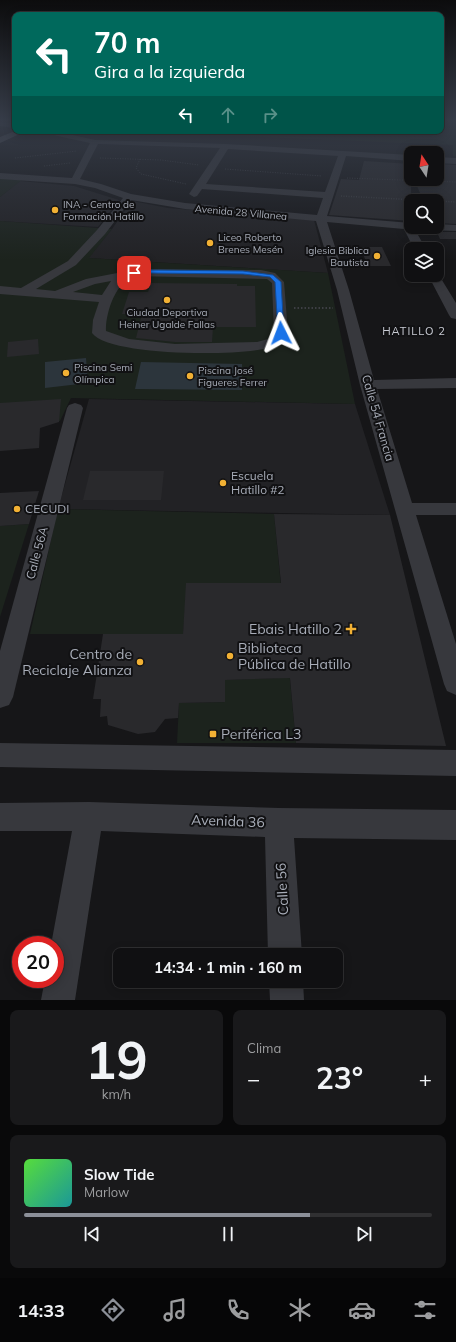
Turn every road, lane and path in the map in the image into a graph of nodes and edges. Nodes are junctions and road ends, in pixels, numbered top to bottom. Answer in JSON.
{"nodes":[{"id":1,"x":83,"y":167,"type":"edge"},
{"id":2,"x":137,"y":167,"type":"edge"},
{"id":3,"x":204,"y":167,"type":"edge"},
{"id":4,"x":338,"y":167,"type":"edge"},
{"id":5,"x":211,"y":168,"type":"junction"},
{"id":6,"x":0,"y":176,"type":"edge"},
{"id":7,"x":335,"y":177,"type":"junction"},
{"id":8,"x":76,"y":179,"type":"junction"},
{"id":9,"x":456,"y":182,"type":"edge"},
{"id":10,"x":200,"y":186,"type":"junction"},
{"id":11,"x":328,"y":195,"type":"junction"},
{"id":12,"x":129,"y":197,"type":"junction"},
{"id":13,"x":456,"y":202,"type":"edge"},
{"id":14,"x":185,"y":206,"type":"junction"},
{"id":15,"x":322,"y":219,"type":"junction"},
{"id":16,"x":404,"y":226,"type":"edge"},
{"id":17,"x":444,"y":228,"type":"edge"},
{"id":18,"x":456,"y":228,"type":"edge"},
{"id":19,"x":122,"y":276,"type":"junction"},
{"id":20,"x":438,"y":282,"type":"edge"},
{"id":21,"x":0,"y":290,"type":"edge"},
{"id":22,"x":23,"y":292,"type":"junction"},
{"id":23,"x":56,"y":295,"type":"junction"},
{"id":24,"x":108,"y":299,"type":"junction"},
{"id":25,"x":280,"y":308,"type":"junction"},
{"id":26,"x":348,"y":308,"type":"junction"},
{"id":27,"x":456,"y":315,"type":"edge"},
{"id":28,"x":456,"y":383,"type":"edge"},
{"id":29,"x":368,"y":385,"type":"junction"},
{"id":30,"x":75,"y":408,"type":"dead end"},
{"id":31,"x":405,"y":509,"type":"junction"},
{"id":32,"x":456,"y":509,"type":"edge"},
{"id":33,"x":456,"y":684,"type":"edge"},
{"id":34,"x":0,"y":697,"type":"edge"},
{"id":35,"x":0,"y":755,"type":"edge"},
{"id":36,"x":456,"y":763,"type":"edge"},
{"id":37,"x":0,"y":816,"type":"edge"},
{"id":38,"x":89,"y":816,"type":"junction"},
{"id":39,"x":278,"y":823,"type":"junction"},
{"id":40,"x":456,"y":825,"type":"edge"},
{"id":41,"x":285,"y":948,"type":"edge"},
{"id":42,"x":286,"y":988,"type":"edge"},
{"id":43,"x":58,"y":1000,"type":"edge"},
{"id":44,"x":287,"y":1000,"type":"edge"}],
"edges":[{"from":1,"to":8,"type":"street"},
{"from":2,"to":10,"type":"path"},
{"from":3,"to":5,"type":"path"},
{"from":4,"to":7,"type":"street"},
{"from":5,"to":7,"type":"path"},
{"from":5,"to":10,"type":"street"},
{"from":6,"to":8,"type":"street","name":"Avenida 28 Villanea"},
{"from":7,"to":9,"type":"path"},
{"from":7,"to":11,"type":"street"},
{"from":8,"to":12,"type":"street","name":"Avenida 28 Villanea"},
{"from":10,"to":11,"type":"street"},
{"from":10,"to":14,"type":"street"},
{"from":11,"to":13,"type":"path"},
{"from":11,"to":15,"type":"street"},
{"from":12,"to":14,"type":"street","name":"Avenida 28 Villanea"},
{"from":12,"to":22,"type":"street"},
{"from":14,"to":15,"type":"street","name":"Avenida 28 Villanea"},
{"from":15,"to":16,"type":"street","name":"Avenida 28 Villanea"},
{"from":15,"to":26,"type":"street","name":"Calle 54 Francia"},
{"from":17,"to":18,"type":"street"},
{"from":19,"to":23,"type":"street"},
{"from":19,"to":24,"type":"street"},
{"from":19,"to":25,"type":"street"},
{"from":20,"to":27,"type":"street"},
{"from":21,"to":22,"type":"street"},
{"from":22,"to":23,"type":"street"},
{"from":23,"to":24,"type":"street"},
{"from":24,"to":25,"type":"street"},
{"from":25,"to":26,"type":"path"},
{"from":26,"to":29,"type":"street","name":"Calle 54 Francia"},
{"from":28,"to":29,"type":"street"},
{"from":29,"to":31,"type":"street","name":"Calle 54 Francia"},
{"from":30,"to":34,"type":"street","name":"Calle 56A"},
{"from":31,"to":32,"type":"street"},
{"from":31,"to":33,"type":"street","name":"Calle 54 Francia"},
{"from":35,"to":36,"type":"street"},
{"from":37,"to":38,"type":"street","name":"Avenida 36"},
{"from":38,"to":39,"type":"street","name":"Avenida 36"},
{"from":38,"to":43,"type":"street"},
{"from":39,"to":40,"type":"street","name":"Avenida 36"},
{"from":39,"to":41,"type":"street","name":"Calle 56"},
{"from":42,"to":44,"type":"street"}]}
